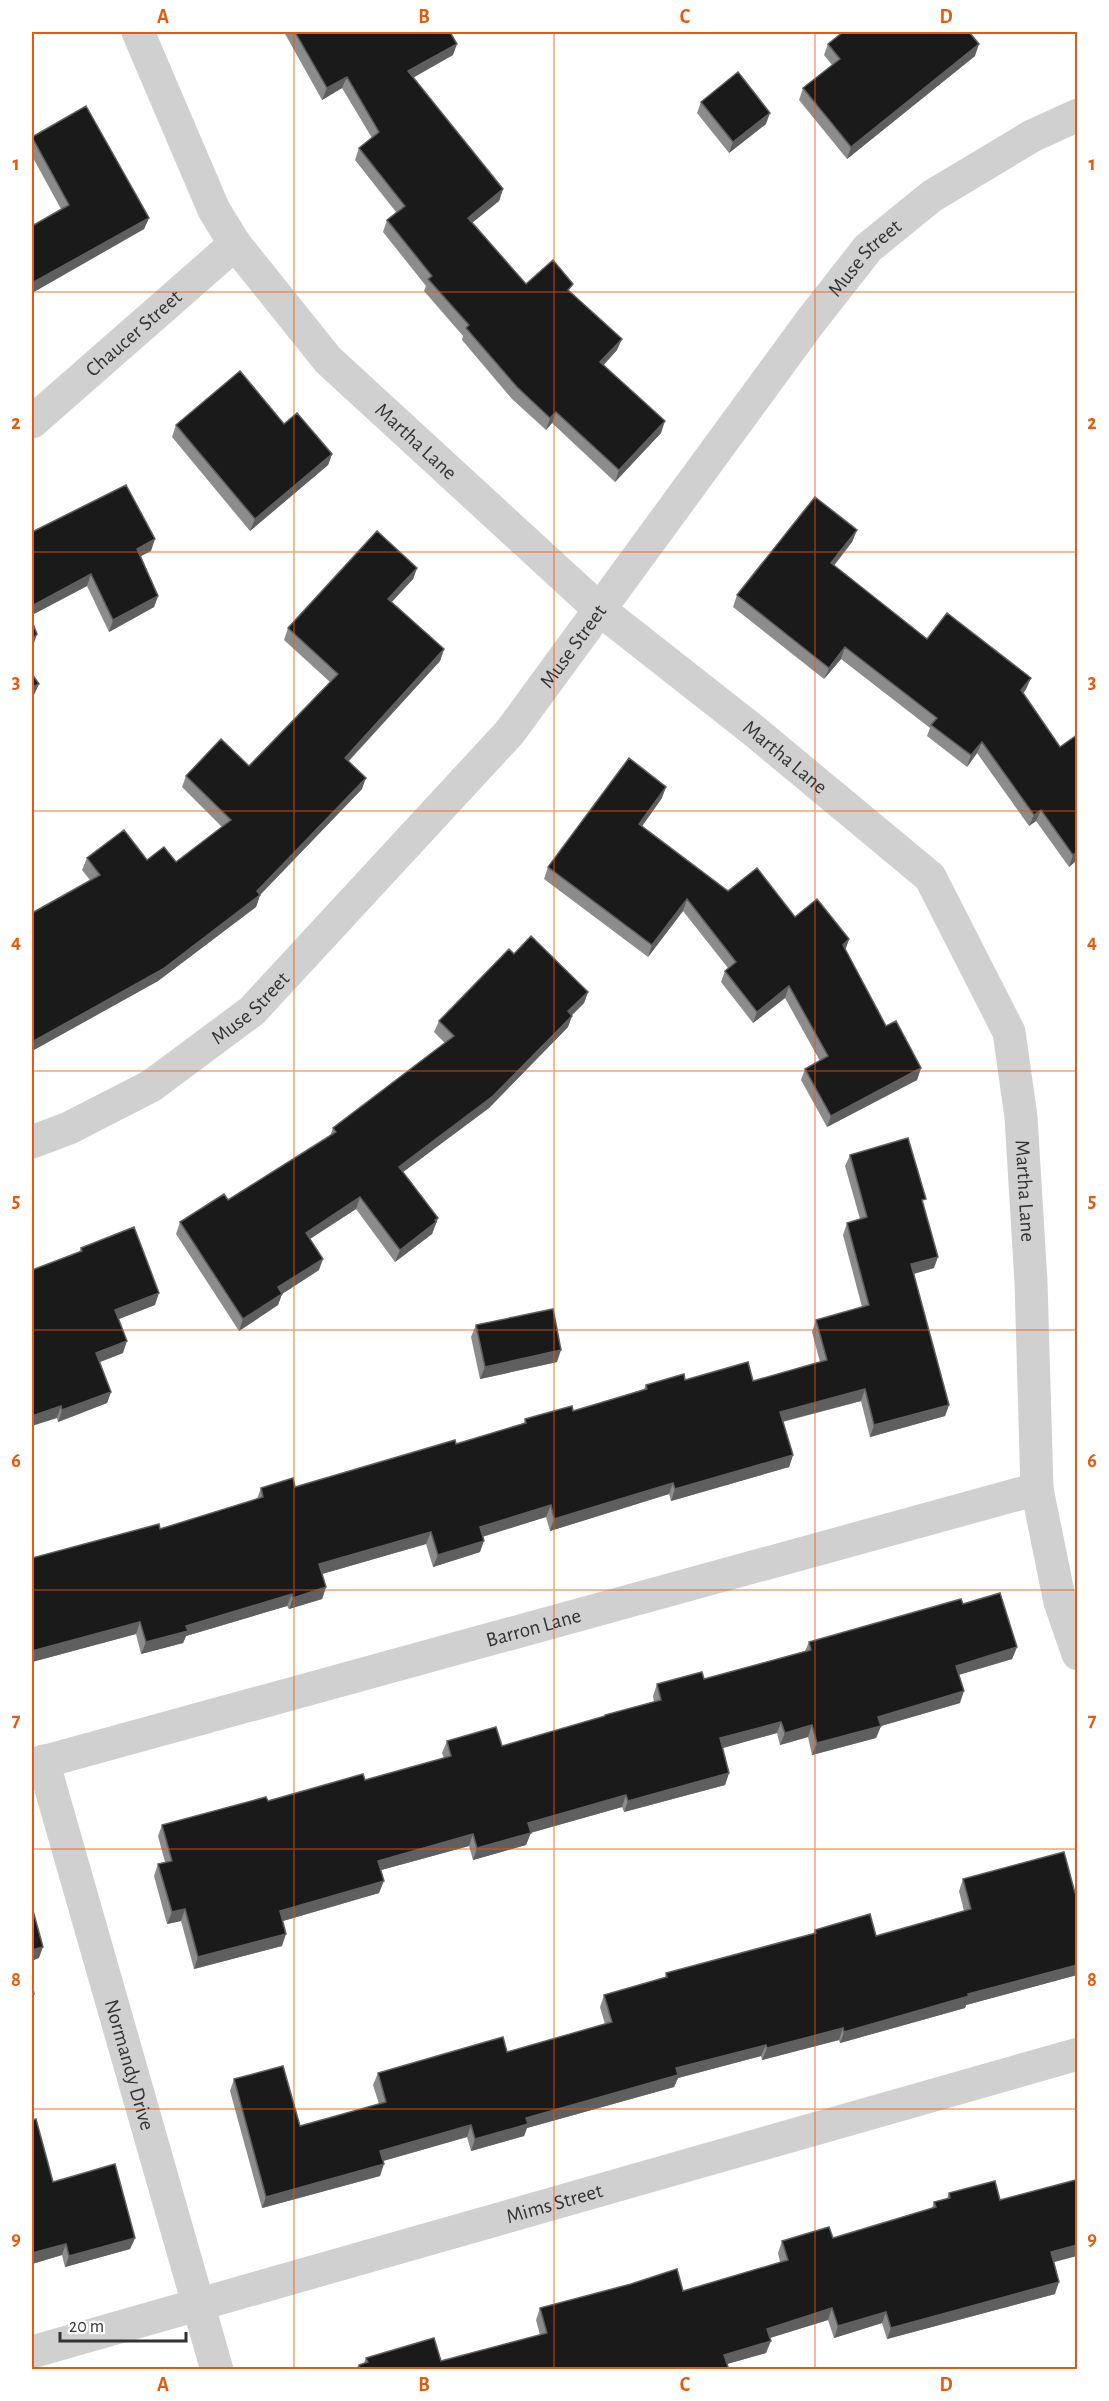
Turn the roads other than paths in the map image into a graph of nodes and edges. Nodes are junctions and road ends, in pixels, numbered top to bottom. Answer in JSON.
{"nodes":[{"id":1,"x":138,"y":32,"type":"edge"},
{"id":2,"x":1077,"y":115,"type":"edge"},
{"id":3,"x":235,"y":244,"type":"junction"},
{"id":4,"x":32,"y":422,"type":"edge"},
{"id":5,"x":599,"y":609,"type":"junction"},
{"id":6,"x":32,"y":1142,"type":"edge"},
{"id":7,"x":1037,"y":1489,"type":"junction"},
{"id":8,"x":1077,"y":1654,"type":"edge"},
{"id":9,"x":37,"y":1763,"type":"edge"},
{"id":10,"x":1077,"y":2054,"type":"edge"},
{"id":11,"x":198,"y":2305,"type":"junction"},
{"id":12,"x":32,"y":2352,"type":"edge"},
{"id":13,"x":217,"y":2370,"type":"edge"}],
"edges":[{"from":1,"to":3,"type":"street","name":"Martha Lane"},
{"from":2,"to":5,"type":"street","name":"Muse Street"},
{"from":3,"to":4,"type":"street","name":"Chaucer Street"},
{"from":3,"to":5,"type":"street","name":"Martha Lane"},
{"from":5,"to":6,"type":"street","name":"Muse Street"},
{"from":5,"to":7,"type":"street","name":"Martha Lane"},
{"from":7,"to":8,"type":"street","name":"Martha Lane"},
{"from":7,"to":9,"type":"street","name":"Barron Lane"},
{"from":9,"to":11,"type":"street","name":"Normandy Drive"},
{"from":10,"to":11,"type":"street","name":"Mims Street"},
{"from":11,"to":12,"type":"street","name":"Mims Street"},
{"from":11,"to":13,"type":"street","name":"Normandy Drive"}]}
